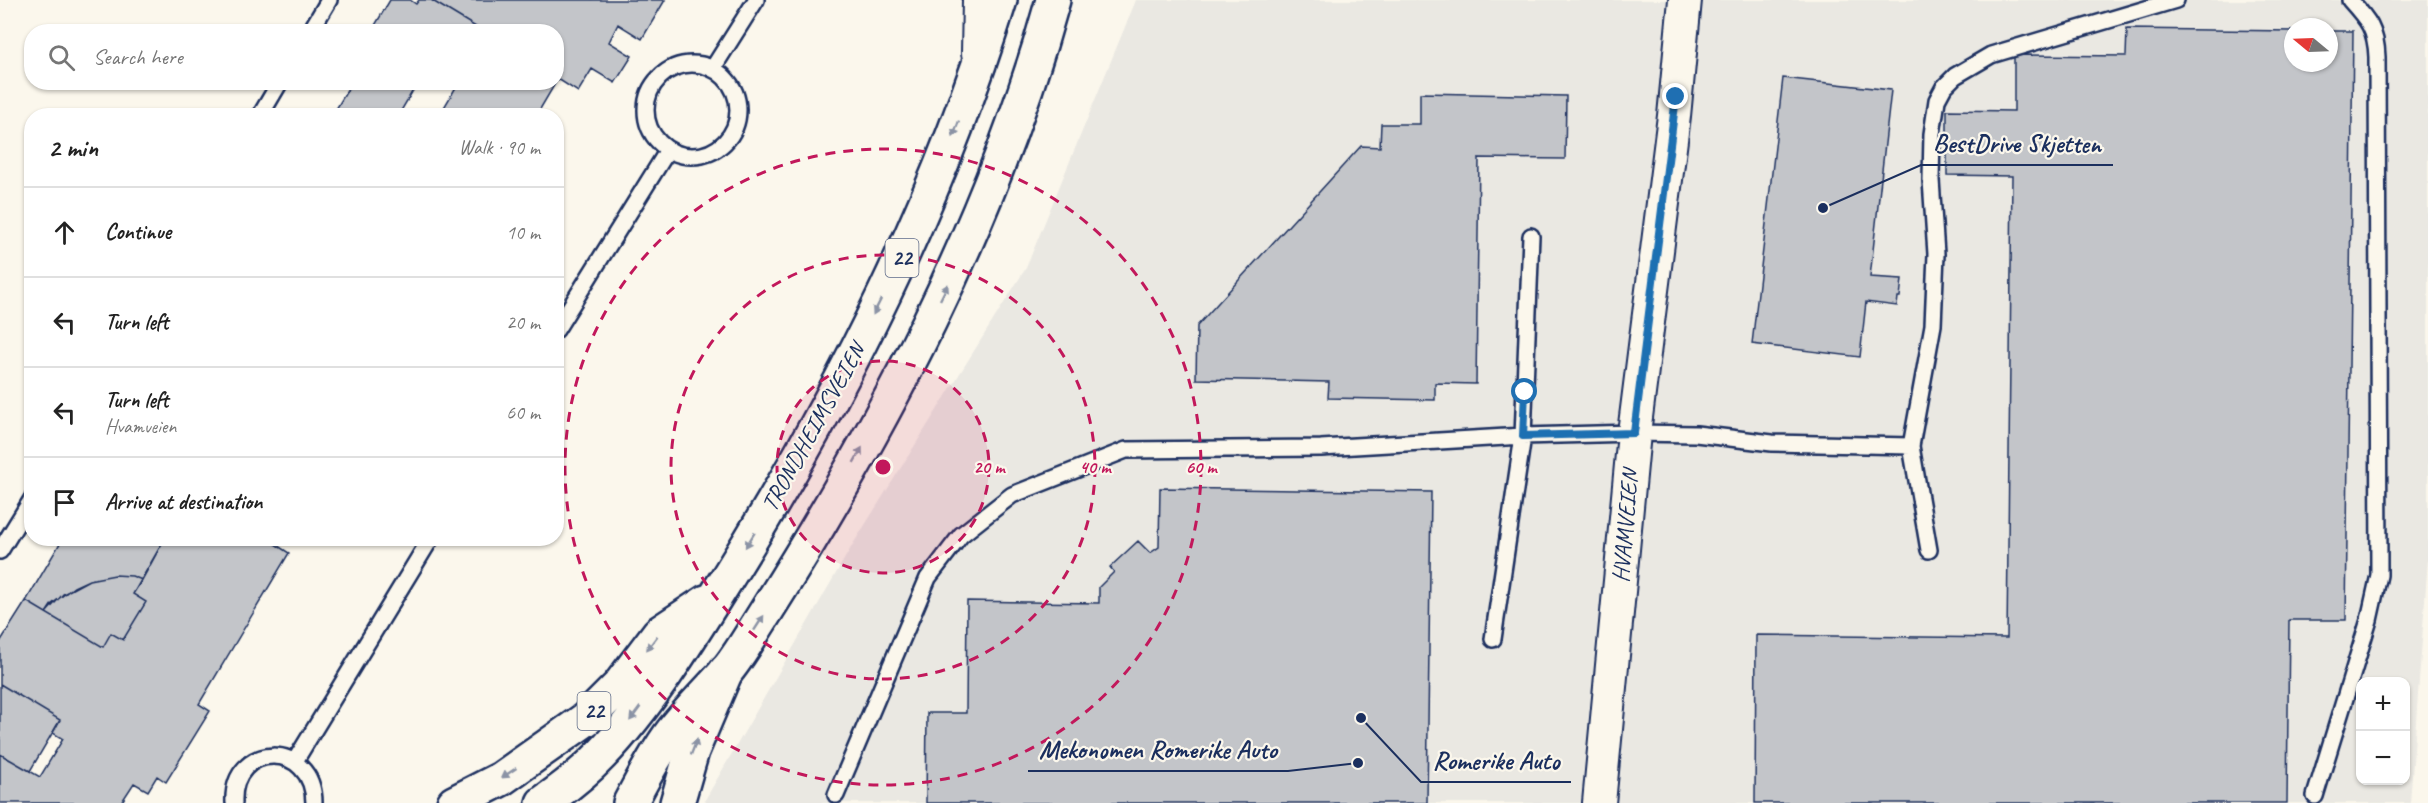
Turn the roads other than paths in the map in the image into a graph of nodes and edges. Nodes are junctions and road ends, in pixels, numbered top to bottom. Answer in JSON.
{"nodes":[{"id":1,"x":329,"y":0,"type":"edge"},
{"id":2,"x":756,"y":0,"type":"edge"},
{"id":3,"x":979,"y":0,"type":"edge"},
{"id":4,"x":999,"y":0,"type":"edge"},
{"id":5,"x":1053,"y":0,"type":"edge"},
{"id":6,"x":1075,"y":0,"type":"edge"},
{"id":7,"x":1685,"y":0,"type":"edge"},
{"id":8,"x":2176,"y":0,"type":"edge"},
{"id":9,"x":2350,"y":0,"type":"edge"},
{"id":10,"x":315,"y":24,"type":"edge"},
{"id":11,"x":713,"y":68,"type":"junction"},
{"id":12,"x":977,"y":74,"type":"junction"},
{"id":13,"x":1029,"y":82,"type":"junction"},
{"id":14,"x":275,"y":90,"type":"edge"},
{"id":15,"x":265,"y":108,"type":"edge"},
{"id":16,"x":668,"y":150,"type":"junction"},
{"id":17,"x":1531,"y":236,"type":"dead end"},
{"id":18,"x":564,"y":317,"type":"edge"},
{"id":19,"x":1634,"y":433,"type":"junction"},
{"id":20,"x":1523,"y":436,"type":"junction"},
{"id":21,"x":1911,"y":446,"type":"junction"},
{"id":22,"x":24,"y":511,"type":"edge"},
{"id":23,"x":426,"y":546,"type":"edge"},
{"id":24,"x":1929,"y":550,"type":"dead end"},
{"id":25,"x":0,"y":551,"type":"edge"},
{"id":26,"x":715,"y":596,"type":"junction"},
{"id":27,"x":1493,"y":639,"type":"dead end"},
{"id":28,"x":726,"y":671,"type":"junction"},
{"id":29,"x":295,"y":761,"type":"junction"},
{"id":30,"x":836,"y":795,"type":"dead end"},
{"id":31,"x":2315,"y":796,"type":"dead end"},
{"id":32,"x":234,"y":803,"type":"edge"},
{"id":33,"x":314,"y":803,"type":"edge"},
{"id":34,"x":454,"y":803,"type":"edge"},
{"id":35,"x":543,"y":803,"type":"edge"},
{"id":36,"x":630,"y":803,"type":"edge"},
{"id":37,"x":677,"y":803,"type":"edge"},
{"id":38,"x":1599,"y":803,"type":"edge"}],
"edges":[{"from":1,"to":10,"type":"lane"},
{"from":2,"to":11,"type":"lane"},
{"from":3,"to":12,"type":"street"},
{"from":4,"to":12,"type":"highway","name":"TRONDHEIMSVEIEN","number":"22"},
{"from":5,"to":13,"type":"highway","number":"22"},
{"from":6,"to":13,"type":"highway","number":"22"},
{"from":7,"to":19,"type":"street","name":"HVAMVEIEN"},
{"from":8,"to":21,"type":"lane"},
{"from":9,"to":31,"type":"lane"},
{"from":11,"to":16,"type":"lane"},
{"from":11,"to":16,"type":"lane"},
{"from":12,"to":26,"type":"highway","name":"TRONDHEIMSVEIEN","number":"22","one_way":true},
{"from":28,"to":13,"type":"highway","number":"22","one_way":true},
{"from":14,"to":15,"type":"lane"},
{"from":16,"to":18,"type":"lane"},
{"from":17,"to":20,"type":"lane"},
{"from":19,"to":20,"type":"lane"},
{"from":19,"to":21,"type":"lane"},
{"from":19,"to":38,"type":"street","name":"HVAMVEIEN"},
{"from":20,"to":27,"type":"lane"},
{"from":20,"to":30,"type":"lane"},
{"from":21,"to":24,"type":"lane"},
{"from":22,"to":25,"type":"lane"},
{"from":23,"to":29,"type":"lane"},
{"from":26,"to":34,"type":"highway","number":"22","one_way":true},
{"from":26,"to":35,"type":"highway","name":"TRONDHEIMSVEIEN","number":"22","one_way":true},
{"from":28,"to":36,"type":"highway","number":"22"},
{"from":37,"to":28,"type":"highway","one_way":true},
{"from":29,"to":32,"type":"lane"},
{"from":29,"to":33,"type":"lane"}]}
